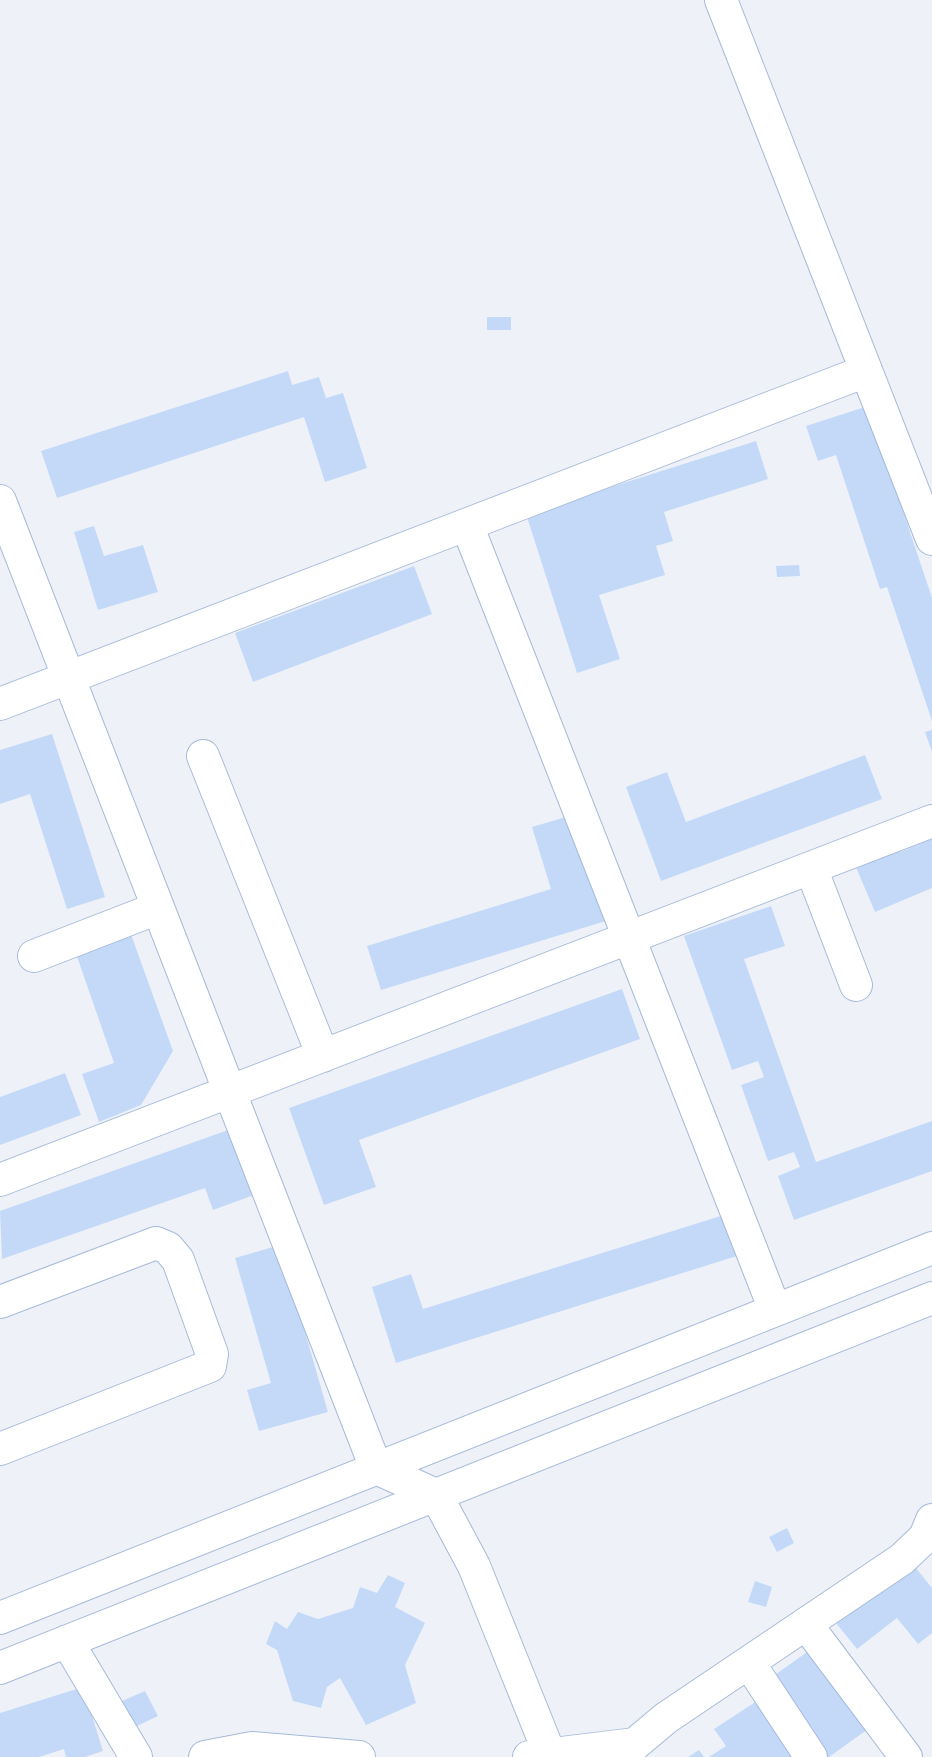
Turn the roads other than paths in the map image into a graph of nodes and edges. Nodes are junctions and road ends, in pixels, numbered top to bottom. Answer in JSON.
{"nodes":[{"id":1,"x":721,"y":0,"type":"edge"},
{"id":2,"x":866,"y":371,"type":"junction"},
{"id":3,"x":0,"y":501,"type":"edge"},
{"id":4,"x":467,"y":525,"type":"junction"},
{"id":5,"x":932,"y":538,"type":"edge"},
{"id":6,"x":69,"y":678,"type":"junction"},
{"id":7,"x":0,"y":704,"type":"edge"},
{"id":8,"x":203,"y":756,"type":"dead end"},
{"id":9,"x":932,"y":821,"type":"edge"},
{"id":10,"x":811,"y":868,"type":"junction"},
{"id":11,"x":158,"y":908,"type":"junction"},
{"id":12,"x":628,"y":938,"type":"junction"},
{"id":13,"x":34,"y":956,"type":"dead end"},
{"id":14,"x":856,"y":985,"type":"dead end"},
{"id":15,"x":323,"y":1056,"type":"junction"},
{"id":16,"x":229,"y":1092,"type":"junction"},
{"id":17,"x":0,"y":1180,"type":"edge"},
{"id":18,"x":932,"y":1248,"type":"edge"},
{"id":19,"x":932,"y":1298,"type":"edge"},
{"id":20,"x":0,"y":1302,"type":"edge"},
{"id":21,"x":775,"y":1310,"type":"junction"},
{"id":22,"x":0,"y":1449,"type":"edge"},
{"id":23,"x":376,"y":1468,"type":"junction"},
{"id":24,"x":436,"y":1495,"type":"junction"},
{"id":25,"x":932,"y":1520,"type":"edge"},
{"id":26,"x":0,"y":1618,"type":"edge"},
{"id":27,"x":807,"y":1624,"type":"junction"},
{"id":28,"x":67,"y":1641,"type":"junction"},
{"id":29,"x":749,"y":1663,"type":"junction"},
{"id":30,"x":0,"y":1668,"type":"edge"},
{"id":31,"x":640,"y":1750,"type":"edge"},
{"id":32,"x":351,"y":1756,"type":"edge"},
{"id":33,"x":538,"y":1756,"type":"edge"},
{"id":34,"x":136,"y":1757,"type":"edge"},
{"id":35,"x":206,"y":1757,"type":"edge"},
{"id":36,"x":811,"y":1757,"type":"edge"},
{"id":37,"x":906,"y":1757,"type":"edge"}],
"edges":[{"from":1,"to":2,"type":"street"},
{"from":2,"to":4,"type":"street"},
{"from":2,"to":5,"type":"street"},
{"from":3,"to":6,"type":"street"},
{"from":4,"to":6,"type":"street"},
{"from":4,"to":12,"type":"street"},
{"from":6,"to":7,"type":"street"},
{"from":6,"to":11,"type":"street"},
{"from":8,"to":15,"type":"street"},
{"from":9,"to":10,"type":"street"},
{"from":10,"to":12,"type":"street"},
{"from":10,"to":14,"type":"street"},
{"from":11,"to":13,"type":"street"},
{"from":11,"to":16,"type":"street"},
{"from":12,"to":15,"type":"street"},
{"from":12,"to":21,"type":"street"},
{"from":15,"to":16,"type":"street"},
{"from":16,"to":17,"type":"street"},
{"from":16,"to":23,"type":"street"},
{"from":18,"to":21,"type":"street"},
{"from":19,"to":24,"type":"street"},
{"from":20,"to":22,"type":"street"},
{"from":21,"to":23,"type":"street"},
{"from":23,"to":24,"type":"street"},
{"from":23,"to":26,"type":"street"},
{"from":24,"to":28,"type":"street"},
{"from":24,"to":33,"type":"street"},
{"from":25,"to":27,"type":"street"},
{"from":27,"to":29,"type":"street"},
{"from":27,"to":37,"type":"street"},
{"from":28,"to":30,"type":"street"},
{"from":28,"to":34,"type":"street"},
{"from":29,"to":31,"type":"street"},
{"from":29,"to":36,"type":"street"},
{"from":31,"to":33,"type":"street"},
{"from":32,"to":35,"type":"street"}]}
